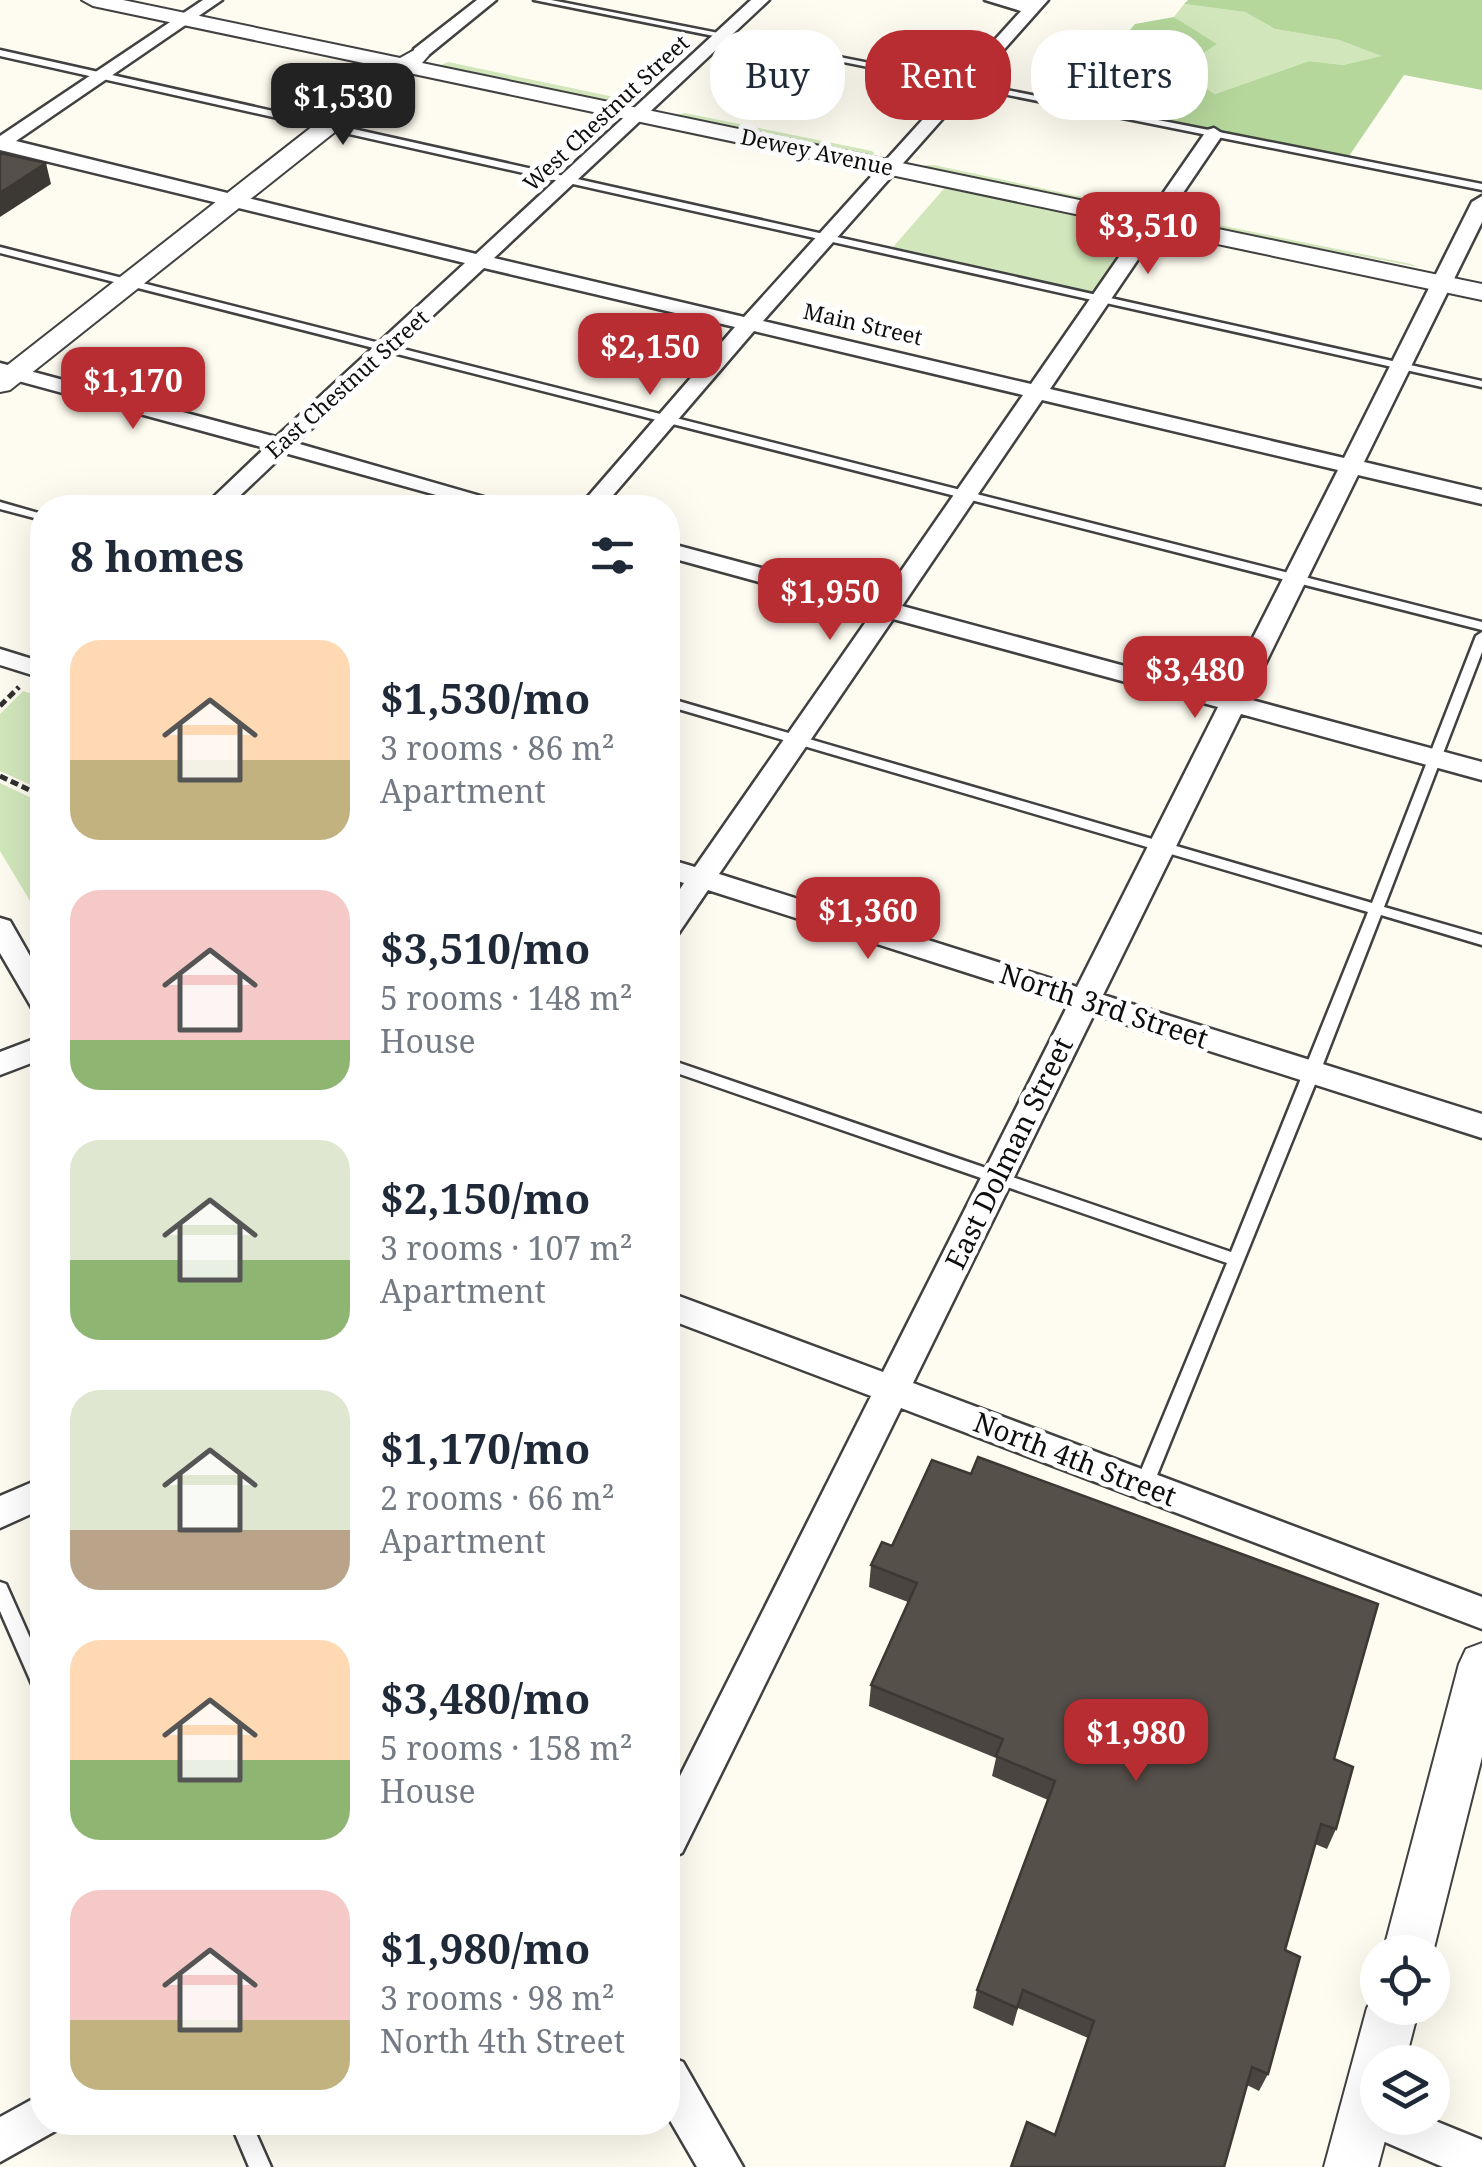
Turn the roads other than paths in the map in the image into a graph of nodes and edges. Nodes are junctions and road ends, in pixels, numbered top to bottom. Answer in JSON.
{"nodes":[{"id":1,"x":93,"y":0,"type":"edge"},
{"id":2,"x":168,"y":0,"type":"edge"},
{"id":3,"x":488,"y":0,"type":"edge"},
{"id":4,"x":538,"y":0,"type":"edge"},
{"id":5,"x":761,"y":0,"type":"edge"},
{"id":6,"x":993,"y":0,"type":"edge"},
{"id":7,"x":1036,"y":4,"type":"edge"},
{"id":8,"x":201,"y":9,"type":"edge"},
{"id":9,"x":729,"y":30,"type":"edge"},
{"id":10,"x":1011,"y":31,"type":"edge"},
{"id":11,"x":710,"y":35,"type":"edge"},
{"id":12,"x":710,"y":48,"type":"edge"},
{"id":13,"x":0,"y":53,"type":"edge"},
{"id":14,"x":413,"y":59,"type":"junction"},
{"id":15,"x":102,"y":76,"type":"junction"},
{"id":16,"x":1011,"y":93,"type":"edge"},
{"id":17,"x":642,"y":108,"type":"junction"},
{"id":18,"x":930,"y":120,"type":"edge"},
{"id":19,"x":327,"y":126,"type":"junction"},
{"id":20,"x":1214,"y":134,"type":"junction"},
{"id":21,"x":0,"y":144,"type":"edge"},
{"id":22,"x":893,"y":160,"type":"junction"},
{"id":23,"x":565,"y":179,"type":"junction"},
{"id":24,"x":1482,"y":187,"type":"edge"},
{"id":25,"x":232,"y":202,"type":"junction"},
{"id":26,"x":1482,"y":202,"type":"edge"},
{"id":27,"x":1160,"y":216,"type":"junction"},
{"id":28,"x":826,"y":236,"type":"junction"},
{"id":29,"x":0,"y":250,"type":"edge"},
{"id":30,"x":482,"y":260,"type":"junction"},
{"id":31,"x":1482,"y":274,"type":"edge"},
{"id":32,"x":1447,"y":276,"type":"junction"},
{"id":33,"x":130,"y":283,"type":"junction"},
{"id":34,"x":1482,"y":292,"type":"edge"},
{"id":35,"x":1102,"y":299,"type":"junction"},
{"id":36,"x":749,"y":322,"type":"junction"},
{"id":37,"x":384,"y":349,"type":"junction"},
{"id":38,"x":1400,"y":366,"type":"junction"},
{"id":39,"x":5,"y":376,"type":"edge"},
{"id":40,"x":1482,"y":384,"type":"edge"},
{"id":41,"x":1038,"y":392,"type":"junction"},
{"id":42,"x":665,"y":420,"type":"junction"},
{"id":43,"x":280,"y":445,"type":"junction"},
{"id":44,"x":1352,"y":466,"type":"junction"},
{"id":45,"x":226,"y":495,"type":"edge"},
{"id":46,"x":463,"y":495,"type":"edge"},
{"id":47,"x":600,"y":495,"type":"edge"},
{"id":48,"x":967,"y":497,"type":"junction"},
{"id":49,"x":1482,"y":497,"type":"edge"},
{"id":50,"x":0,"y":504,"type":"edge"},
{"id":51,"x":30,"y":513,"type":"edge"},
{"id":52,"x":680,"y":553,"type":"edge"},
{"id":53,"x":1296,"y":580,"type":"junction"},
{"id":54,"x":886,"y":610,"type":"junction"},
{"id":55,"x":1482,"y":626,"type":"edge"},
{"id":56,"x":1482,"y":636,"type":"edge"},
{"id":57,"x":0,"y":656,"type":"edge"},
{"id":58,"x":30,"y":665,"type":"edge"},
{"id":59,"x":1235,"y":704,"type":"junction"},
{"id":60,"x":680,"y":706,"type":"edge"},
{"id":61,"x":796,"y":740,"type":"junction"},
{"id":62,"x":1432,"y":758,"type":"junction"},
{"id":63,"x":1482,"y":771,"type":"edge"},
{"id":64,"x":1164,"y":845,"type":"junction"},
{"id":65,"x":680,"y":872,"type":"edge"},
{"id":66,"x":700,"y":878,"type":"junction"},
{"id":67,"x":680,"y":908,"type":"edge"},
{"id":68,"x":1374,"y":909,"type":"junction"},
{"id":69,"x":0,"y":928,"type":"edge"},
{"id":70,"x":1482,"y":940,"type":"edge"},
{"id":71,"x":30,"y":980,"type":"edge"},
{"id":72,"x":1085,"y":1000,"type":"junction"},
{"id":73,"x":30,"y":1051,"type":"edge"},
{"id":74,"x":0,"y":1064,"type":"edge"},
{"id":75,"x":680,"y":1068,"type":"edge"},
{"id":76,"x":1313,"y":1072,"type":"junction"},
{"id":77,"x":1482,"y":1126,"type":"edge"},
{"id":78,"x":997,"y":1179,"type":"junction"},
{"id":79,"x":1236,"y":1260,"type":"junction"},
{"id":80,"x":680,"y":1309,"type":"edge"},
{"id":81,"x":892,"y":1388,"type":"junction"},
{"id":82,"x":1144,"y":1486,"type":"junction"},
{"id":83,"x":30,"y":1499,"type":"edge"},
{"id":84,"x":0,"y":1513,"type":"edge"},
{"id":85,"x":0,"y":1590,"type":"edge"},
{"id":86,"x":1482,"y":1613,"type":"edge"},
{"id":87,"x":30,"y":1658,"type":"edge"},
{"id":88,"x":1482,"y":1664,"type":"edge"},
{"id":89,"x":680,"y":1816,"type":"edge"},
{"id":90,"x":1412,"y":1935,"type":"edge"},
{"id":91,"x":680,"y":2097,"type":"edge"},
{"id":92,"x":30,"y":2123,"type":"edge"},
{"id":93,"x":246,"y":2135,"type":"edge"},
{"id":94,"x":1363,"y":2135,"type":"edge"},
{"id":95,"x":1439,"y":2135,"type":"edge"},
{"id":96,"x":0,"y":2140,"type":"edge"},
{"id":97,"x":1482,"y":2162,"type":"edge"},
{"id":98,"x":260,"y":2167,"type":"edge"},
{"id":99,"x":721,"y":2167,"type":"edge"},
{"id":100,"x":1352,"y":2167,"type":"edge"}],
"edges":[{"from":1,"to":8,"type":"street","name":"Dewey Avenue"},
{"from":2,"to":8,"type":"street","name":"Dewey Avenue"},
{"from":3,"to":14,"type":"street"},
{"from":4,"to":11,"type":"lane"},
{"from":5,"to":9,"type":"street","name":"West Chestnut Street"},
{"from":6,"to":7,"type":"street"},
{"from":7,"to":10,"type":"street"},
{"from":8,"to":14,"type":"street","name":"Dewey Avenue"},
{"from":8,"to":15,"type":"street"},
{"from":12,"to":17,"type":"street","name":"West Chestnut Street"},
{"from":13,"to":15,"type":"lane"},
{"from":14,"to":17,"type":"street","name":"Dewey Avenue"},
{"from":14,"to":19,"type":"street"},
{"from":15,"to":19,"type":"lane"},
{"from":15,"to":21,"type":"street"},
{"from":16,"to":20,"type":"lane"},
{"from":17,"to":22,"type":"street","name":"Dewey Avenue"},
{"from":17,"to":23,"type":"street","name":"West Chestnut Street"},
{"from":18,"to":22,"type":"street"},
{"from":19,"to":23,"type":"lane"},
{"from":19,"to":25,"type":"street"},
{"from":20,"to":24,"type":"lane"},
{"from":20,"to":27,"type":"street"},
{"from":21,"to":25,"type":"street","name":"Main Street"},
{"from":22,"to":27,"type":"street","name":"Dewey Avenue"},
{"from":22,"to":28,"type":"street"},
{"from":23,"to":28,"type":"lane"},
{"from":23,"to":30,"type":"street","name":"West Chestnut Street"},
{"from":25,"to":30,"type":"street","name":"Main Street"},
{"from":25,"to":33,"type":"street"},
{"from":26,"to":32,"type":"street","name":"East Dolman Street"},
{"from":27,"to":32,"type":"street","name":"Dewey Avenue"},
{"from":27,"to":35,"type":"street"},
{"from":28,"to":35,"type":"lane"},
{"from":28,"to":36,"type":"street"},
{"from":29,"to":33,"type":"lane"},
{"from":30,"to":36,"type":"street","name":"Main Street"},
{"from":30,"to":37,"type":"street","name":"East Chestnut Street"},
{"from":31,"to":32,"type":"street","name":"Dewey Avenue"},
{"from":32,"to":34,"type":"street","name":"Dewey Avenue"},
{"from":32,"to":38,"type":"street","name":"East Dolman Street"},
{"from":33,"to":37,"type":"lane"},
{"from":33,"to":39,"type":"street"},
{"from":35,"to":38,"type":"lane"},
{"from":35,"to":41,"type":"street"},
{"from":36,"to":41,"type":"street","name":"Main Street"},
{"from":36,"to":42,"type":"street"},
{"from":37,"to":42,"type":"lane"},
{"from":37,"to":43,"type":"street","name":"East Chestnut Street"},
{"from":38,"to":40,"type":"lane"},
{"from":38,"to":44,"type":"street","name":"East Dolman Street"},
{"from":39,"to":43,"type":"street"},
{"from":41,"to":44,"type":"street","name":"Main Street"},
{"from":41,"to":48,"type":"street"},
{"from":42,"to":47,"type":"street"},
{"from":42,"to":48,"type":"lane"},
{"from":43,"to":45,"type":"street","name":"East Chestnut Street"},
{"from":43,"to":46,"type":"street"},
{"from":44,"to":49,"type":"street","name":"Main Street"},
{"from":44,"to":53,"type":"street","name":"East Dolman Street"},
{"from":48,"to":53,"type":"lane"},
{"from":48,"to":54,"type":"street"},
{"from":50,"to":51,"type":"lane"},
{"from":52,"to":54,"type":"street"},
{"from":53,"to":55,"type":"lane"},
{"from":53,"to":59,"type":"street","name":"East Dolman Street"},
{"from":54,"to":59,"type":"street"},
{"from":54,"to":61,"type":"street"},
{"from":56,"to":62,"type":"lane"},
{"from":57,"to":58,"type":"street"},
{"from":59,"to":62,"type":"street"},
{"from":59,"to":64,"type":"street","name":"East Dolman Street"},
{"from":60,"to":61,"type":"lane"},
{"from":61,"to":64,"type":"lane"},
{"from":61,"to":66,"type":"street"},
{"from":62,"to":63,"type":"street"},
{"from":62,"to":68,"type":"lane"},
{"from":64,"to":68,"type":"lane"},
{"from":64,"to":72,"type":"street","name":"East Dolman Street"},
{"from":65,"to":66,"type":"street","name":"North 3rd Street"},
{"from":66,"to":67,"type":"street"},
{"from":66,"to":72,"type":"street","name":"North 3rd Street"},
{"from":68,"to":70,"type":"lane"},
{"from":68,"to":76,"type":"lane"},
{"from":69,"to":71,"type":"street"},
{"from":72,"to":76,"type":"street","name":"North 3rd Street"},
{"from":72,"to":78,"type":"street","name":"East Dolman Street"},
{"from":73,"to":74,"type":"street"},
{"from":75,"to":78,"type":"lane"},
{"from":76,"to":77,"type":"street","name":"North 3rd Street"},
{"from":76,"to":79,"type":"lane"},
{"from":78,"to":79,"type":"lane"},
{"from":78,"to":81,"type":"street","name":"East Dolman Street"},
{"from":79,"to":82,"type":"lane"},
{"from":80,"to":81,"type":"street","name":"North 4th Street"},
{"from":81,"to":82,"type":"street","name":"North 4th Street"},
{"from":81,"to":89,"type":"street","name":"East Dolman Street"},
{"from":82,"to":86,"type":"street","name":"North 4th Street"},
{"from":83,"to":84,"type":"street"},
{"from":85,"to":87,"type":"lane"},
{"from":88,"to":90,"type":"street"},
{"from":91,"to":99,"type":"street"},
{"from":92,"to":96,"type":"street"},
{"from":93,"to":98,"type":"lane"},
{"from":94,"to":100,"type":"street"},
{"from":95,"to":97,"type":"street"}]}
